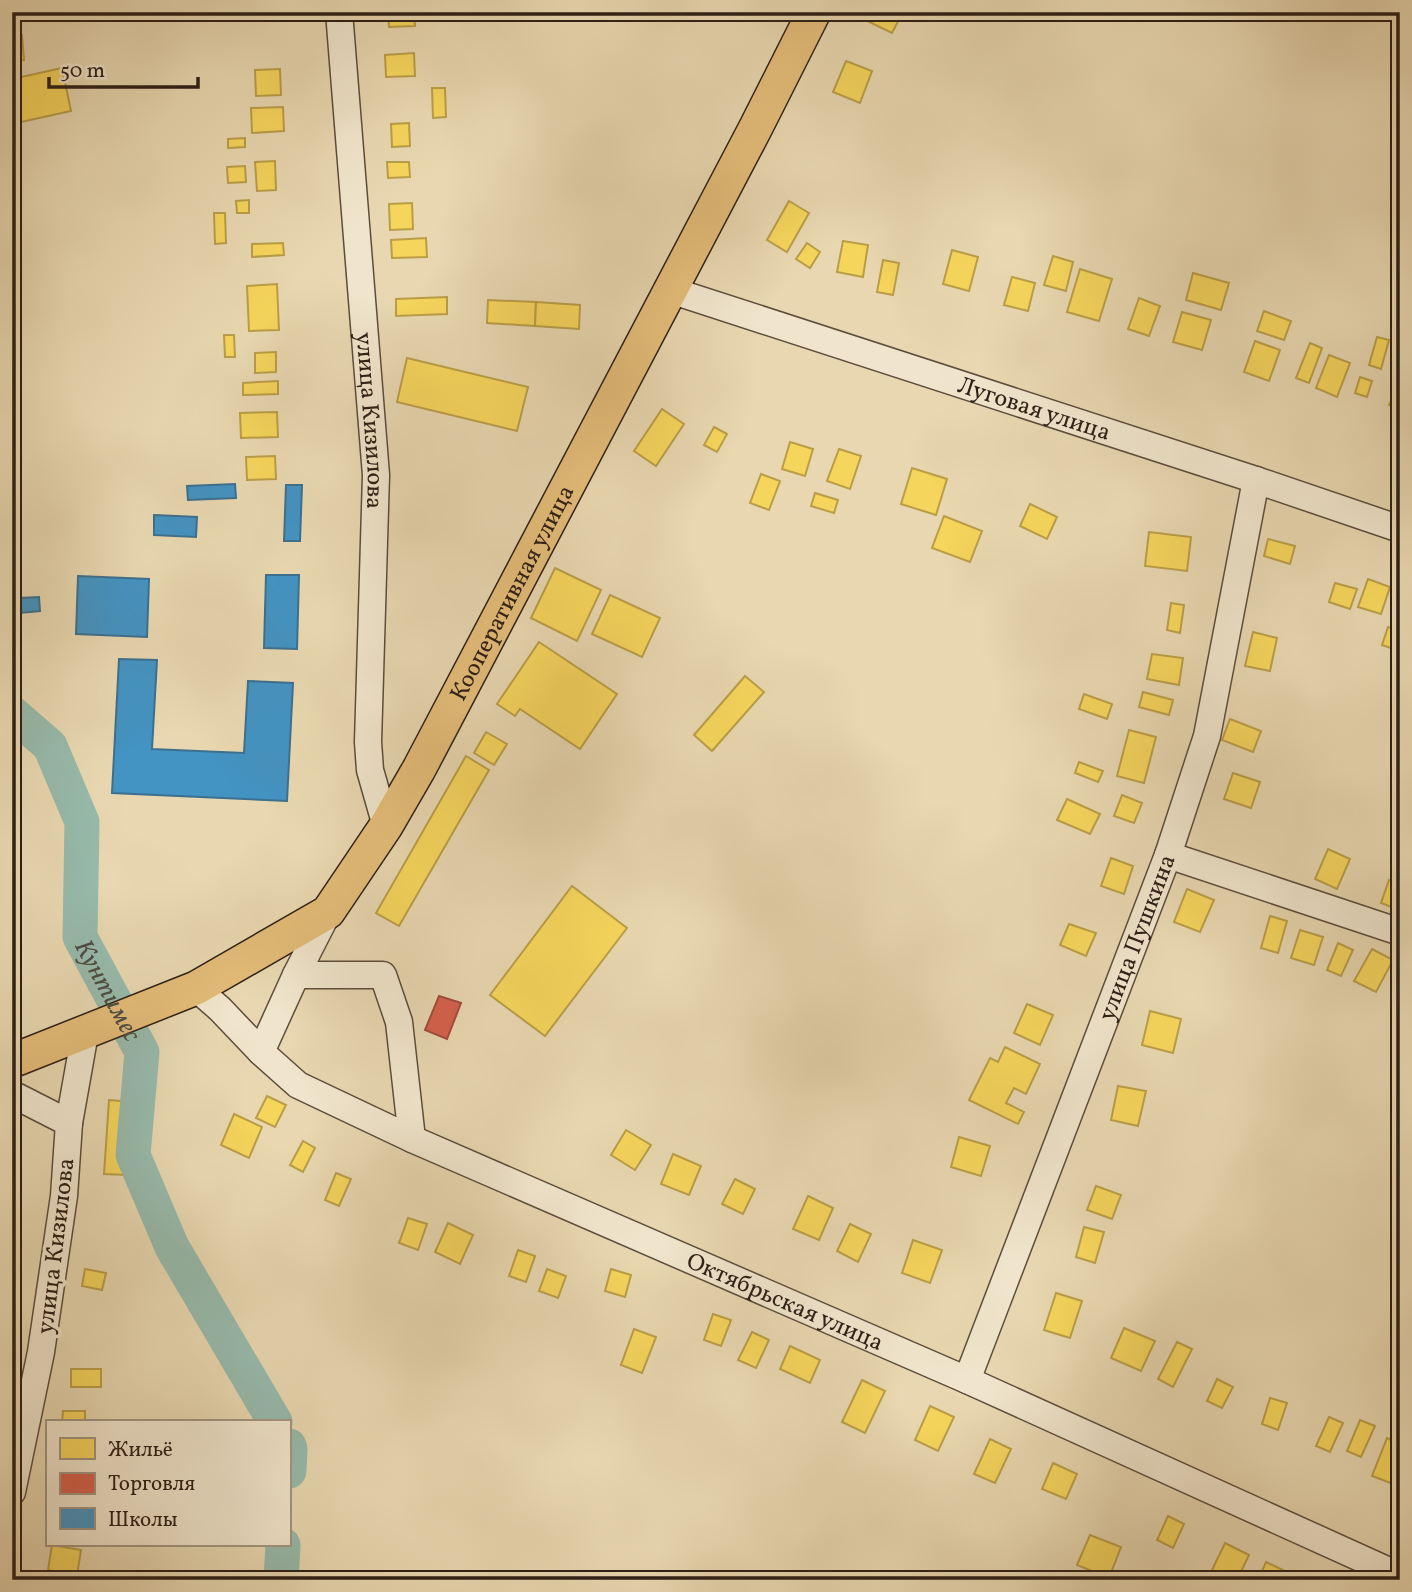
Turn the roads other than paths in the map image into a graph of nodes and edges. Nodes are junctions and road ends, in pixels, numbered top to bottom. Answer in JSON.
{"nodes":[{"id":1,"x":339,"y":12,"type":"edge"},
{"id":2,"x":814,"y":12,"type":"edge"},
{"id":3,"x":670,"y":290,"type":"junction"},
{"id":4,"x":1256,"y":480,"type":"junction"},
{"id":5,"x":1400,"y":529,"type":"edge"},
{"id":6,"x":386,"y":826,"type":"junction"},
{"id":7,"x":1168,"y":855,"type":"junction"},
{"id":8,"x":328,"y":912,"type":"junction"},
{"id":9,"x":1400,"y":932,"type":"edge"},
{"id":10,"x":296,"y":975,"type":"junction"},
{"id":11,"x":196,"y":988,"type":"junction"},
{"id":12,"x":85,"y":1033,"type":"junction"},
{"id":13,"x":261,"y":1052,"type":"junction"},
{"id":14,"x":12,"y":1062,"type":"edge"},
{"id":15,"x":12,"y":1094,"type":"edge"},
{"id":16,"x":69,"y":1123,"type":"junction"},
{"id":17,"x":412,"y":1139,"type":"junction"},
{"id":18,"x":967,"y":1380,"type":"junction"},
{"id":19,"x":12,"y":1492,"type":"edge"},
{"id":20,"x":1400,"y":1576,"type":"edge"}],
"edges":[{"from":1,"to":6,"type":"street","name":"улица Кизилова"},
{"from":2,"to":3,"type":"main road","name":"Кооперативная улица"},
{"from":3,"to":4,"type":"street","name":"Луговая улица"},
{"from":3,"to":6,"type":"main road","name":"Кооперативная улица"},
{"from":4,"to":5,"type":"street","name":"Луговая улица"},
{"from":4,"to":7,"type":"street","name":"улица Пушкина"},
{"from":6,"to":8,"type":"main road","name":"Кооперативная улица"},
{"from":7,"to":9,"type":"street"},
{"from":7,"to":18,"type":"street","name":"улица Пушкина"},
{"from":8,"to":10,"type":"street","name":"Кооперативная улица"},
{"from":8,"to":11,"type":"main road"},
{"from":10,"to":13,"type":"street","name":"Кооперативная улица"},
{"from":10,"to":17,"type":"street"},
{"from":11,"to":12,"type":"main road"},
{"from":11,"to":13,"type":"street","name":"Октябрьская улица"},
{"from":12,"to":14,"type":"main road"},
{"from":12,"to":16,"type":"street","name":"улица Кизилова"},
{"from":13,"to":17,"type":"street","name":"Октябрьская улица"},
{"from":15,"to":16,"type":"street","name":"улица Кизилова"},
{"from":16,"to":19,"type":"street","name":"улица Кизилова"},
{"from":17,"to":18,"type":"street","name":"Октябрьская улица"},
{"from":18,"to":20,"type":"street","name":"Октябрьская улица"}]}
